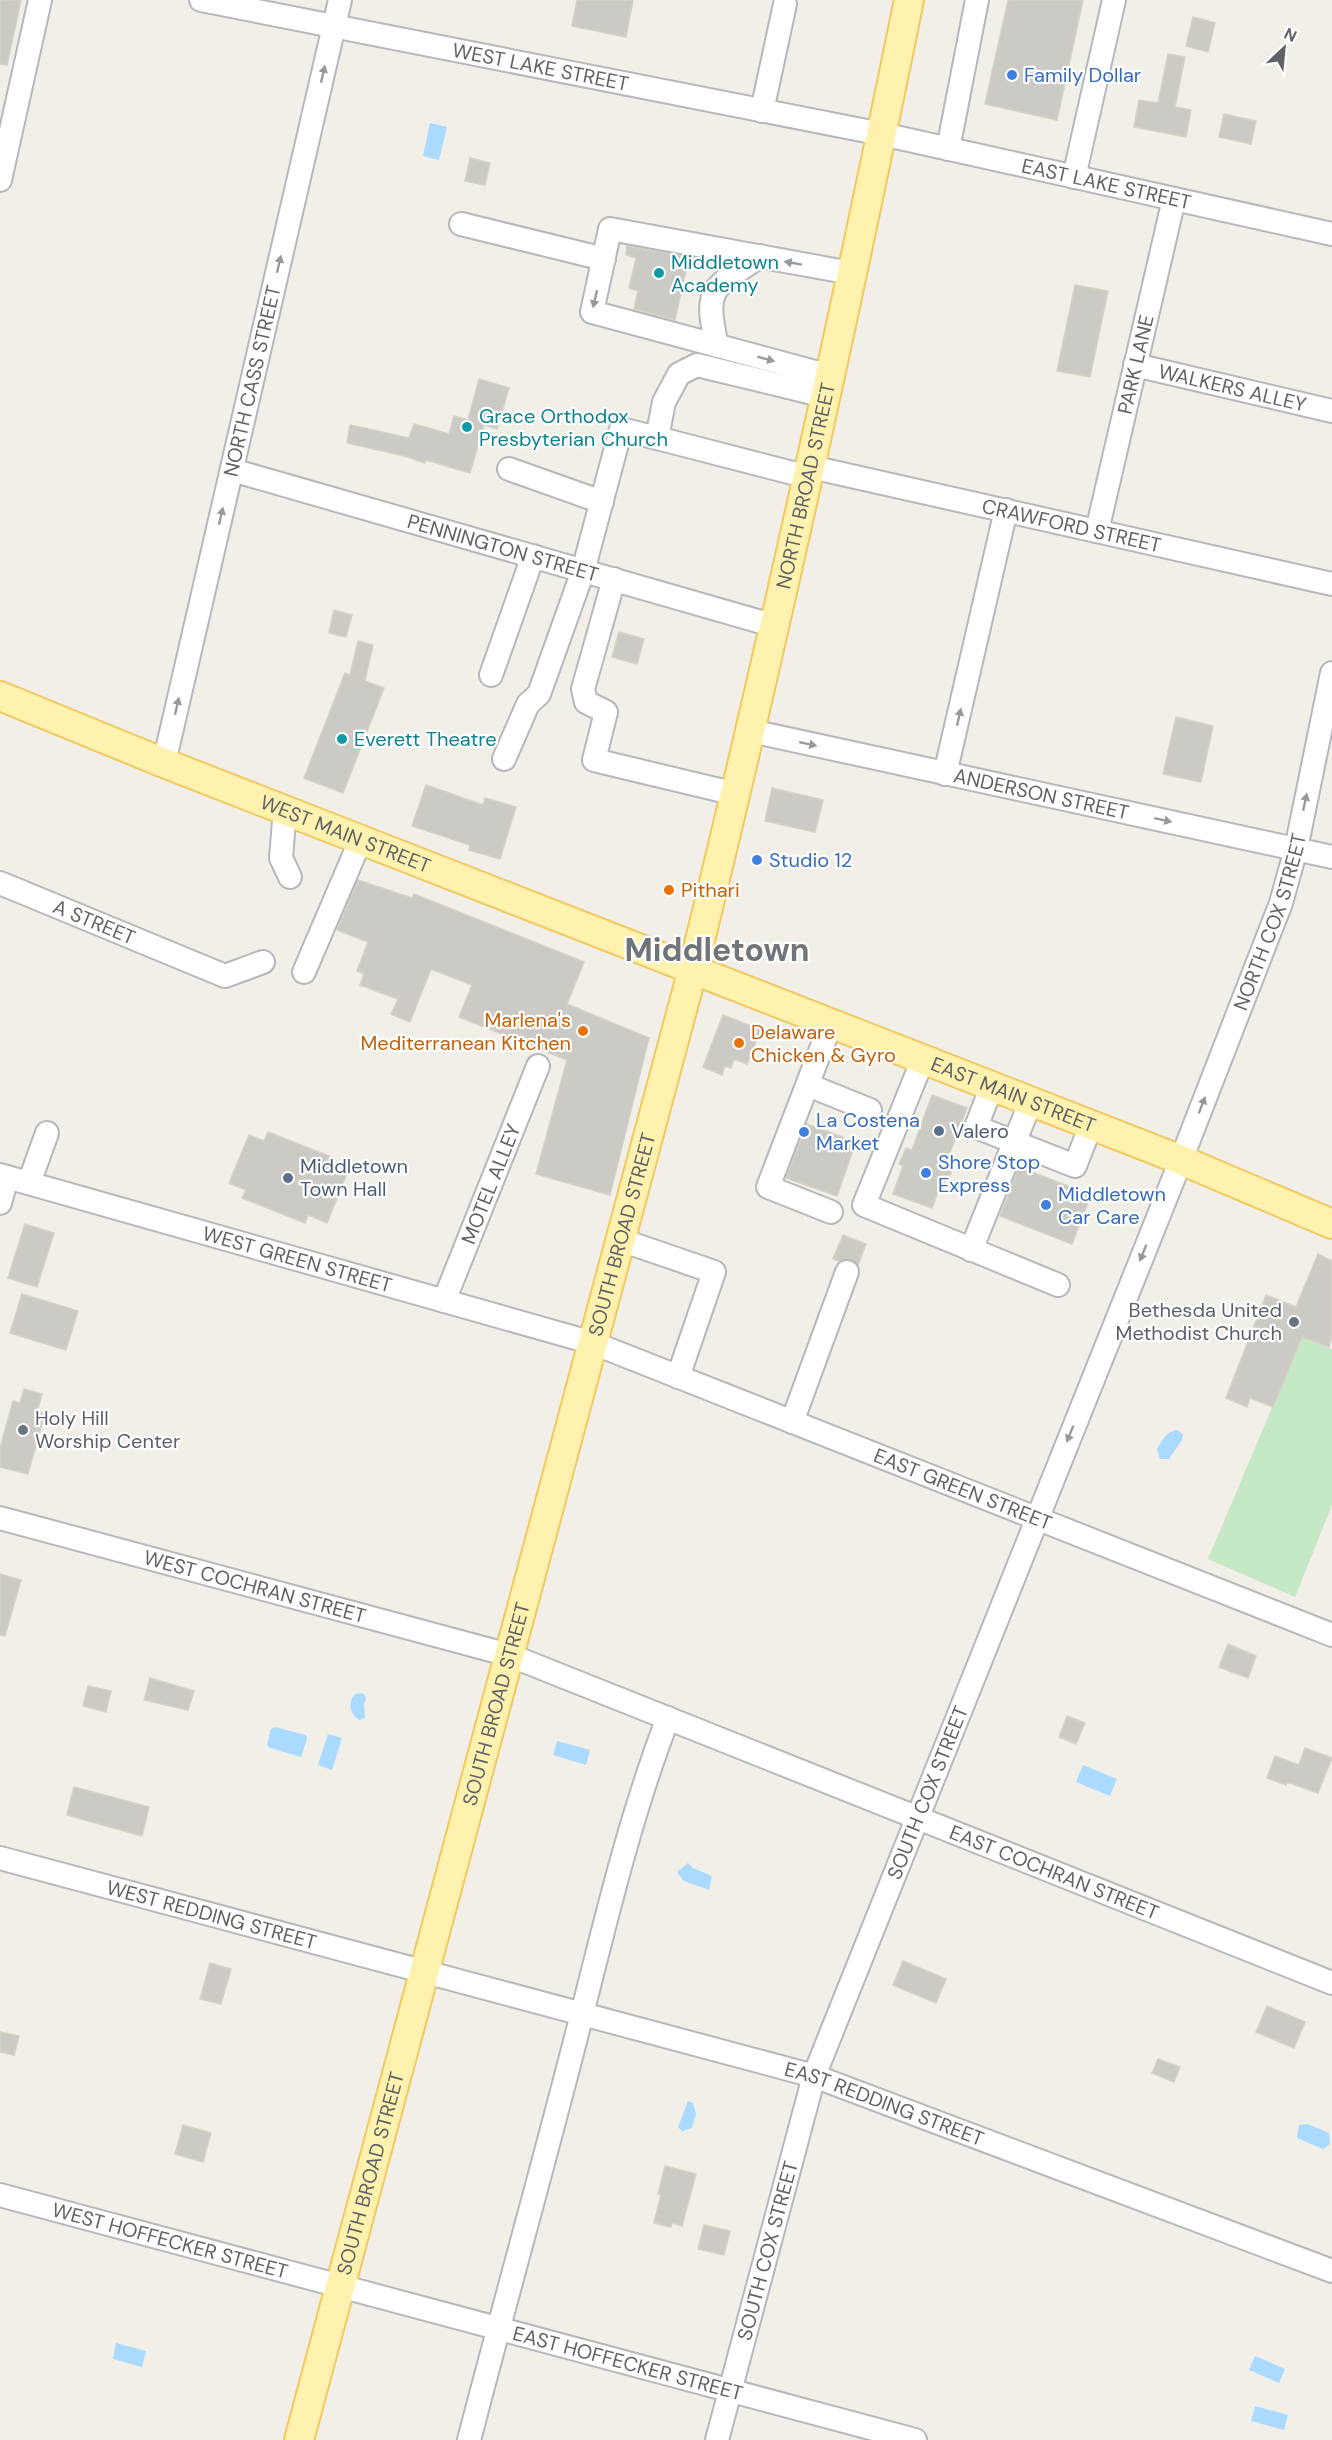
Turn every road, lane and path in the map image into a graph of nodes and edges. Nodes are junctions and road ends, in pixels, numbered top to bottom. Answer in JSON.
{"nodes":[{"id":1,"x":40,"y":0,"type":"edge"},
{"id":2,"x":201,"y":0,"type":"edge"},
{"id":3,"x":340,"y":0,"type":"edge"},
{"id":4,"x":909,"y":0,"type":"edge"},
{"id":5,"x":977,"y":0,"type":"edge"},
{"id":6,"x":1113,"y":0,"type":"edge"},
{"id":7,"x":785,"y":4,"type":"dead end"},
{"id":8,"x":334,"y":27,"type":"junction"},
{"id":9,"x":762,"y":111,"type":"junction"},
{"id":10,"x":882,"y":134,"type":"junction"},
{"id":11,"x":948,"y":149,"type":"junction"},
{"id":12,"x":1074,"y":177,"type":"junction"},
{"id":13,"x":0,"y":180,"type":"edge"},
{"id":14,"x":1174,"y":199,"type":"junction"},
{"id":15,"x":461,"y":224,"type":"dead end"},
{"id":16,"x":1332,"y":234,"type":"edge"},
{"id":17,"x":760,"y":256,"type":"junction"},
{"id":18,"x":604,"y":259,"type":"junction"},
{"id":19,"x":851,"y":273,"type":"junction"},
{"id":20,"x":717,"y":346,"type":"junction"},
{"id":21,"x":1135,"y":365,"type":"junction"},
{"id":22,"x":827,"y":386,"type":"junction"},
{"id":23,"x":1332,"y":411,"type":"edge"},
{"id":24,"x":657,"y":438,"type":"junction"},
{"id":25,"x":509,"y":469,"type":"dead end"},
{"id":26,"x":231,"y":470,"type":"junction"},
{"id":27,"x":809,"y":472,"type":"junction"},
{"id":28,"x":602,"y":502,"type":"junction"},
{"id":29,"x":1006,"y":510,"type":"junction"},
{"id":30,"x":1097,"y":531,"type":"junction"},
{"id":31,"x":533,"y":556,"type":"junction"},
{"id":32,"x":583,"y":571,"type":"junction"},
{"id":33,"x":614,"y":579,"type":"junction"},
{"id":34,"x":1332,"y":584,"type":"edge"},
{"id":35,"x":774,"y":626,"type":"junction"},
{"id":36,"x":1332,"y":673,"type":"edge"},
{"id":37,"x":491,"y":675,"type":"dead end"},
{"id":38,"x":0,"y":696,"type":"edge"},
{"id":39,"x":751,"y":732,"type":"junction"},
{"id":40,"x":504,"y":759,"type":"dead end"},
{"id":41,"x":164,"y":763,"type":"junction"},
{"id":42,"x":945,"y":774,"type":"junction"},
{"id":43,"x":736,"y":794,"type":"junction"},
{"id":44,"x":285,"y":809,"type":"junction"},
{"id":45,"x":361,"y":839,"type":"junction"},
{"id":46,"x":1296,"y":849,"type":"junction"},
{"id":47,"x":1332,"y":856,"type":"edge"},
{"id":48,"x":290,"y":877,"type":"dead end"},
{"id":49,"x":0,"y":884,"type":"edge"},
{"id":50,"x":263,"y":962,"type":"dead end"},
{"id":51,"x":693,"y":969,"type":"junction"},
{"id":52,"x":304,"y":972,"type":"dead end"},
{"id":53,"x":831,"y":1023,"type":"junction"},
{"id":54,"x":923,"y":1059,"type":"junction"},
{"id":55,"x":538,"y":1066,"type":"dead end"},
{"id":56,"x":807,"y":1085,"type":"junction"},
{"id":57,"x":992,"y":1086,"type":"junction"},
{"id":58,"x":1031,"y":1101,"type":"junction"},
{"id":59,"x":870,"y":1110,"type":"dead end"},
{"id":60,"x":1091,"y":1125,"type":"junction"},
{"id":61,"x":47,"y":1133,"type":"dead end"},
{"id":62,"x":1014,"y":1142,"type":"junction"},
{"id":63,"x":1181,"y":1160,"type":"junction"},
{"id":64,"x":3,"y":1176,"type":"edge"},
{"id":65,"x":29,"y":1183,"type":"junction"},
{"id":66,"x":0,"y":1203,"type":"edge"},
{"id":67,"x":831,"y":1212,"type":"dead end"},
{"id":68,"x":1332,"y":1224,"type":"edge"},
{"id":69,"x":621,"y":1240,"type":"junction"},
{"id":70,"x":971,"y":1250,"type":"junction"},
{"id":71,"x":847,"y":1272,"type":"dead end"},
{"id":72,"x":1058,"y":1286,"type":"dead end"},
{"id":73,"x":444,"y":1301,"type":"junction"},
{"id":74,"x":593,"y":1343,"type":"junction"},
{"id":75,"x":678,"y":1377,"type":"junction"},
{"id":76,"x":792,"y":1422,"type":"junction"},
{"id":77,"x":0,"y":1518,"type":"edge"},
{"id":78,"x":1036,"y":1518,"type":"junction"},
{"id":79,"x":1332,"y":1635,"type":"edge"},
{"id":80,"x":509,"y":1655,"type":"junction"},
{"id":81,"x":668,"y":1718,"type":"junction"},
{"id":82,"x":917,"y":1817,"type":"junction"},
{"id":83,"x":0,"y":1858,"type":"edge"},
{"id":84,"x":424,"y":1971,"type":"junction"},
{"id":85,"x":1332,"y":1983,"type":"edge"},
{"id":86,"x":582,"y":2014,"type":"junction"},
{"id":87,"x":814,"y":2076,"type":"junction"},
{"id":88,"x":0,"y":2194,"type":"edge"},
{"id":89,"x":1332,"y":2271,"type":"edge"},
{"id":90,"x":340,"y":2286,"type":"junction"},
{"id":91,"x":498,"y":2328,"type":"junction"},
{"id":92,"x":730,"y":2390,"type":"junction"},
{"id":93,"x":298,"y":2440,"type":"edge"},
{"id":94,"x":469,"y":2440,"type":"edge"},
{"id":95,"x":717,"y":2440,"type":"edge"},
{"id":96,"x":915,"y":2440,"type":"edge"}],
"edges":[{"from":1,"to":13,"type":"street"},
{"from":2,"to":8,"type":"street","name":"WEST LAKE STREET"},
{"from":3,"to":8,"type":"street","name":"NORTH CASS STREET"},
{"from":4,"to":10,"type":"main road","name":"NORTH BROAD STREET"},
{"from":5,"to":11,"type":"street"},
{"from":6,"to":12,"type":"street"},
{"from":7,"to":9,"type":"street"},
{"from":8,"to":9,"type":"street","name":"WEST LAKE STREET"},
{"from":26,"to":8,"type":"street","name":"NORTH CASS STREET","one_way":true},
{"from":9,"to":10,"type":"street","name":"WEST LAKE STREET"},
{"from":10,"to":11,"type":"street","name":"EAST LAKE STREET"},
{"from":10,"to":19,"type":"main road","name":"NORTH BROAD STREET"},
{"from":11,"to":12,"type":"street","name":"EAST LAKE STREET"},
{"from":12,"to":14,"type":"street","name":"EAST LAKE STREET"},
{"from":14,"to":16,"type":"street","name":"EAST LAKE STREET"},
{"from":14,"to":21,"type":"street","name":"PARK LANE"},
{"from":15,"to":18,"type":"street"},
{"from":17,"to":18,"type":"street"},
{"from":19,"to":17,"type":"street","one_way":true},
{"from":17,"to":20,"type":"street"},
{"from":18,"to":20,"type":"street","one_way":true},
{"from":19,"to":22,"type":"main road","name":"NORTH BROAD STREET"},
{"from":20,"to":22,"type":"street","one_way":true},
{"from":21,"to":23,"type":"street","name":"WALKERS ALLEY"},
{"from":21,"to":30,"type":"street","name":"PARK LANE"},
{"from":22,"to":24,"type":"street"},
{"from":22,"to":27,"type":"main road","name":"NORTH BROAD STREET"},
{"from":24,"to":27,"type":"street","name":"CRAWFORD STREET"},
{"from":24,"to":28,"type":"street","name":"CRAWFORD STREET"},
{"from":25,"to":28,"type":"street"},
{"from":26,"to":31,"type":"street","name":"PENNINGTON STREET"},
{"from":41,"to":26,"type":"street","name":"NORTH CASS STREET","one_way":true},
{"from":27,"to":29,"type":"street","name":"CRAWFORD STREET"},
{"from":27,"to":35,"type":"main road","name":"NORTH BROAD STREET"},
{"from":28,"to":32,"type":"street"},
{"from":29,"to":30,"type":"street","name":"CRAWFORD STREET"},
{"from":42,"to":29,"type":"street","one_way":true},
{"from":30,"to":34,"type":"street","name":"CRAWFORD STREET"},
{"from":31,"to":32,"type":"street","name":"PENNINGTON STREET"},
{"from":31,"to":37,"type":"street"},
{"from":32,"to":33,"type":"street","name":"PENNINGTON STREET"},
{"from":32,"to":40,"type":"street"},
{"from":33,"to":35,"type":"street","name":"PENNINGTON STREET"},
{"from":33,"to":43,"type":"street"},
{"from":35,"to":39,"type":"main road","name":"NORTH BROAD STREET"},
{"from":46,"to":36,"type":"street","name":"NORTH COX STREET","one_way":true},
{"from":38,"to":41,"type":"main road","name":"WEST MAIN STREET"},
{"from":39,"to":42,"type":"street","name":"ANDERSON STREET","one_way":true},
{"from":39,"to":43,"type":"main road","name":"NORTH BROAD STREET"},
{"from":41,"to":44,"type":"main road","name":"WEST MAIN STREET"},
{"from":42,"to":46,"type":"street","name":"ANDERSON STREET","one_way":true},
{"from":43,"to":51,"type":"main road","name":"NORTH BROAD STREET"},
{"from":44,"to":45,"type":"main road","name":"WEST MAIN STREET"},
{"from":44,"to":48,"type":"street"},
{"from":45,"to":51,"type":"main road","name":"WEST MAIN STREET"},
{"from":45,"to":52,"type":"street"},
{"from":46,"to":47,"type":"street","name":"ANDERSON STREET"},
{"from":63,"to":46,"type":"street","name":"NORTH COX STREET","one_way":true},
{"from":49,"to":50,"type":"street","name":"A STREET"},
{"from":51,"to":53,"type":"main road","name":"EAST MAIN STREET"},
{"from":51,"to":69,"type":"main road","name":"SOUTH BROAD STREET"},
{"from":53,"to":54,"type":"main road","name":"EAST MAIN STREET"},
{"from":53,"to":56,"type":"street"},
{"from":54,"to":57,"type":"main road","name":"EAST MAIN STREET"},
{"from":54,"to":70,"type":"street"},
{"from":55,"to":73,"type":"street","name":"MOTEL ALLEY"},
{"from":56,"to":59,"type":"street"},
{"from":56,"to":67,"type":"street"},
{"from":57,"to":58,"type":"main road","name":"EAST MAIN STREET"},
{"from":57,"to":62,"type":"street"},
{"from":58,"to":60,"type":"main road","name":"EAST MAIN STREET"},
{"from":58,"to":62,"type":"street"},
{"from":60,"to":62,"type":"street"},
{"from":60,"to":63,"type":"main road","name":"EAST MAIN STREET"},
{"from":61,"to":65,"type":"street"},
{"from":62,"to":70,"type":"street"},
{"from":63,"to":68,"type":"main road","name":"EAST MAIN STREET"},
{"from":63,"to":78,"type":"street","name":"SOUTH COX STREET","one_way":true},
{"from":64,"to":65,"type":"street","name":"WEST GREEN STREET"},
{"from":64,"to":66,"type":"street"},
{"from":65,"to":73,"type":"street","name":"WEST GREEN STREET"},
{"from":69,"to":74,"type":"main road","name":"SOUTH BROAD STREET"},
{"from":69,"to":75,"type":"street"},
{"from":70,"to":72,"type":"street"},
{"from":71,"to":76,"type":"street"},
{"from":73,"to":74,"type":"street","name":"WEST GREEN STREET"},
{"from":74,"to":75,"type":"street","name":"EAST GREEN STREET"},
{"from":74,"to":80,"type":"main road","name":"SOUTH BROAD STREET"},
{"from":75,"to":76,"type":"street","name":"EAST GREEN STREET"},
{"from":76,"to":78,"type":"street","name":"EAST GREEN STREET"},
{"from":77,"to":80,"type":"street","name":"WEST COCHRAN STREET"},
{"from":78,"to":79,"type":"street","name":"EAST GREEN STREET"},
{"from":78,"to":82,"type":"street","name":"SOUTH COX STREET"},
{"from":80,"to":81,"type":"street","name":"EAST COCHRAN STREET"},
{"from":80,"to":84,"type":"main road","name":"SOUTH BROAD STREET"},
{"from":81,"to":82,"type":"street","name":"EAST COCHRAN STREET"},
{"from":81,"to":86,"type":"street"},
{"from":82,"to":85,"type":"street","name":"EAST COCHRAN STREET"},
{"from":82,"to":87,"type":"street","name":"SOUTH COX STREET"},
{"from":83,"to":84,"type":"street","name":"WEST REDDING STREET"},
{"from":84,"to":86,"type":"street","name":"EAST REDDING STREET"},
{"from":84,"to":90,"type":"main road","name":"SOUTH BROAD STREET"},
{"from":86,"to":87,"type":"street","name":"EAST REDDING STREET"},
{"from":86,"to":91,"type":"street"},
{"from":87,"to":89,"type":"street","name":"EAST REDDING STREET"},
{"from":87,"to":92,"type":"street","name":"SOUTH COX STREET"},
{"from":88,"to":90,"type":"street","name":"WEST HOFFECKER STREET"},
{"from":90,"to":91,"type":"street","name":"EAST HOFFECKER STREET"},
{"from":90,"to":93,"type":"main road","name":"SOUTH BROAD STREET"},
{"from":91,"to":92,"type":"street","name":"EAST HOFFECKER STREET"},
{"from":91,"to":94,"type":"street"},
{"from":92,"to":95,"type":"street","name":"SOUTH COX STREET"},
{"from":92,"to":96,"type":"street","name":"EAST HOFFECKER STREET"}]}
